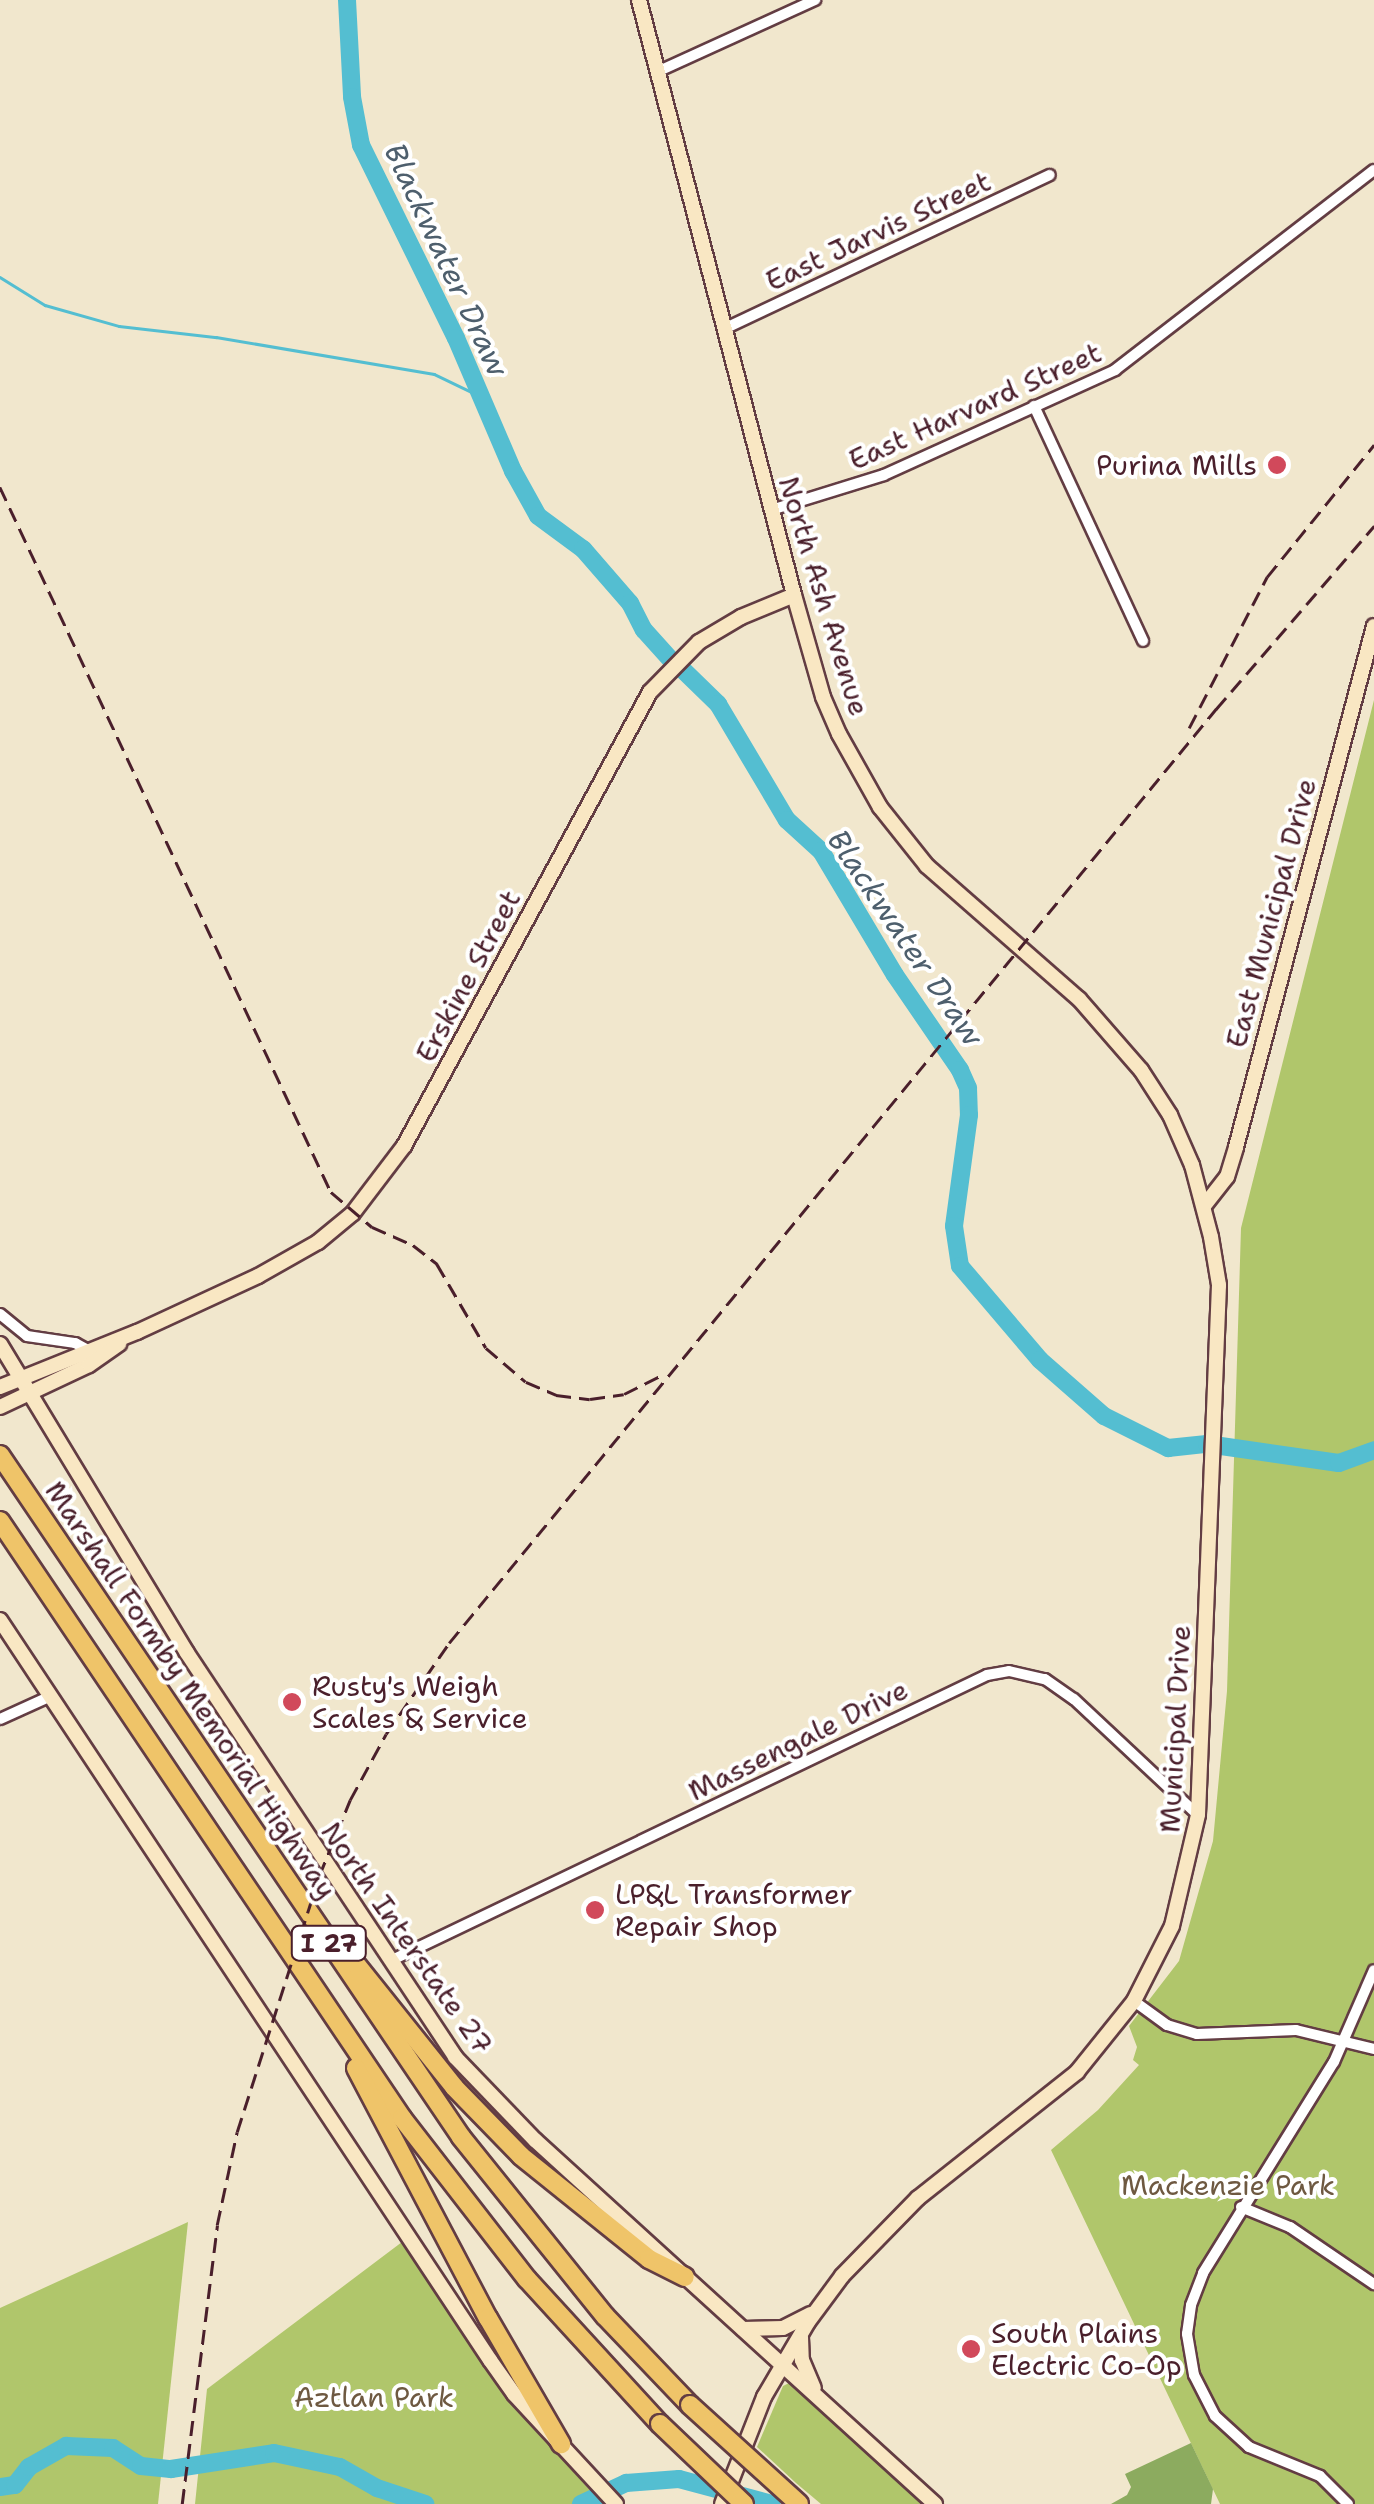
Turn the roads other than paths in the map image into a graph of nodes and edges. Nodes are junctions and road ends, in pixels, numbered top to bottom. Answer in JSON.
{"nodes":[{"id":1,"x":638,"y":0,"type":"edge"},
{"id":2,"x":815,"y":0,"type":"edge"},
{"id":3,"x":658,"y":72,"type":"junction"},
{"id":4,"x":1374,"y":170,"type":"edge"},
{"id":5,"x":1050,"y":175,"type":"dead end"},
{"id":6,"x":726,"y":328,"type":"junction"},
{"id":7,"x":1034,"y":406,"type":"junction"},
{"id":8,"x":770,"y":510,"type":"junction"},
{"id":9,"x":794,"y":595,"type":"junction"},
{"id":10,"x":1374,"y":626,"type":"edge"},
{"id":11,"x":1142,"y":640,"type":"dead end"},
{"id":12,"x":1204,"y":1206,"type":"junction"},
{"id":13,"x":0,"y":1314,"type":"edge"},
{"id":14,"x":136,"y":1332,"type":"junction"},
{"id":15,"x":0,"y":1344,"type":"edge"},
{"id":16,"x":88,"y":1350,"type":"junction"},
{"id":17,"x":19,"y":1378,"type":"junction"},
{"id":18,"x":0,"y":1386,"type":"edge"},
{"id":19,"x":29,"y":1393,"type":"junction"},
{"id":20,"x":0,"y":1407,"type":"edge"},
{"id":21,"x":0,"y":1455,"type":"edge"},
{"id":22,"x":0,"y":1520,"type":"edge"},
{"id":23,"x":0,"y":1620,"type":"edge"},
{"id":24,"x":51,"y":1696,"type":"junction"},
{"id":25,"x":0,"y":1719,"type":"edge"},
{"id":26,"x":1198,"y":1816,"type":"junction"},
{"id":27,"x":256,"y":1837,"type":"junction"},
{"id":28,"x":390,"y":1961,"type":"junction"},
{"id":29,"x":1374,"y":1970,"type":"edge"},
{"id":30,"x":1134,"y":2002,"type":"junction"},
{"id":31,"x":336,"y":2022,"type":"junction"},
{"id":32,"x":1345,"y":2039,"type":"junction"},
{"id":33,"x":1374,"y":2049,"type":"edge"},
{"id":34,"x":1242,"y":2207,"type":"junction"},
{"id":35,"x":686,"y":2277,"type":"junction"},
{"id":36,"x":1374,"y":2284,"type":"edge"},
{"id":37,"x":816,"y":2310,"type":"junction"},
{"id":38,"x":743,"y":2329,"type":"junction"},
{"id":39,"x":801,"y":2333,"type":"junction"},
{"id":40,"x":783,"y":2362,"type":"junction"},
{"id":41,"x":820,"y":2397,"type":"junction"},
{"id":42,"x":568,"y":2451,"type":"junction"},
{"id":43,"x":616,"y":2504,"type":"edge"},
{"id":44,"x":722,"y":2504,"type":"edge"},
{"id":45,"x":744,"y":2504,"type":"edge"},
{"id":46,"x":799,"y":2504,"type":"edge"},
{"id":47,"x":934,"y":2504,"type":"edge"},
{"id":48,"x":1348,"y":2504,"type":"edge"}],
"edges":[{"from":1,"to":3,"type":"street","name":"North Ash Avenue"},
{"from":2,"to":3,"type":"street"},
{"from":3,"to":6,"type":"street","name":"North Ash Avenue"},
{"from":4,"to":7,"type":"street","name":"East Harvard Street"},
{"from":5,"to":6,"type":"street","name":"East Jarvis Street"},
{"from":6,"to":8,"type":"street","name":"North Ash Avenue"},
{"from":7,"to":8,"type":"street","name":"East Harvard Street"},
{"from":7,"to":11,"type":"street"},
{"from":8,"to":9,"type":"street","name":"North Ash Avenue"},
{"from":9,"to":12,"type":"street","name":"North Ash Avenue"},
{"from":9,"to":14,"type":"street","name":"Erskine Street"},
{"from":10,"to":12,"type":"street","name":"East Municipal Drive"},
{"from":12,"to":26,"type":"street","name":"Municipal Drive"},
{"from":13,"to":16,"type":"street"},
{"from":14,"to":16,"type":"street","name":"Erskine Street"},
{"from":14,"to":19,"type":"street","name":"Erskine Street"},
{"from":15,"to":17,"type":"street","name":"North Interstate 27"},
{"from":16,"to":17,"type":"street","name":"Erskine Street"},
{"from":17,"to":18,"type":"street","name":"Erskine Street"},
{"from":17,"to":19,"type":"street","name":"North Interstate 27"},
{"from":19,"to":20,"type":"street","name":"Erskine Street"},
{"from":19,"to":28,"type":"street","name":"North Interstate 27"},
{"from":21,"to":27,"type":"highway","name":"Marshall Formby Memorial Highway","number":"I 27"},
{"from":22,"to":31,"type":"highway","number":"I 27"},
{"from":23,"to":24,"type":"street"},
{"from":24,"to":25,"type":"street"},
{"from":24,"to":42,"type":"street"},
{"from":26,"to":28,"type":"street","name":"Massengale Drive"},
{"from":26,"to":30,"type":"street","name":"Municipal Drive"},
{"from":27,"to":35,"type":"highway"},
{"from":27,"to":46,"type":"highway","name":"Marshall Formby Memorial Highway","number":"I 27","bridge":true},
{"from":28,"to":35,"type":"street","name":"North Interstate 27"},
{"from":29,"to":32,"type":"street"},
{"from":30,"to":32,"type":"street"},
{"from":30,"to":37,"type":"street","name":"Municipal Drive"},
{"from":31,"to":42,"type":"highway"},
{"from":31,"to":45,"type":"highway","number":"I 27","bridge":true},
{"from":32,"to":33,"type":"street"},
{"from":32,"to":34,"type":"street"},
{"from":34,"to":36,"type":"street"},
{"from":34,"to":48,"type":"street"},
{"from":35,"to":38,"type":"street","name":"North Interstate 27"},
{"from":37,"to":38,"type":"street"},
{"from":37,"to":39,"type":"street","name":"Municipal Drive"},
{"from":38,"to":40,"type":"street","name":"North Interstate 27"},
{"from":39,"to":40,"type":"street","name":"Municipal Drive"},
{"from":39,"to":41,"type":"street"},
{"from":40,"to":41,"type":"street","name":"North Interstate 27"},
{"from":40,"to":44,"type":"street","name":"Municipal Drive","bridge":true},
{"from":41,"to":47,"type":"street","name":"North Interstate 27"},
{"from":42,"to":43,"type":"street"}]}
